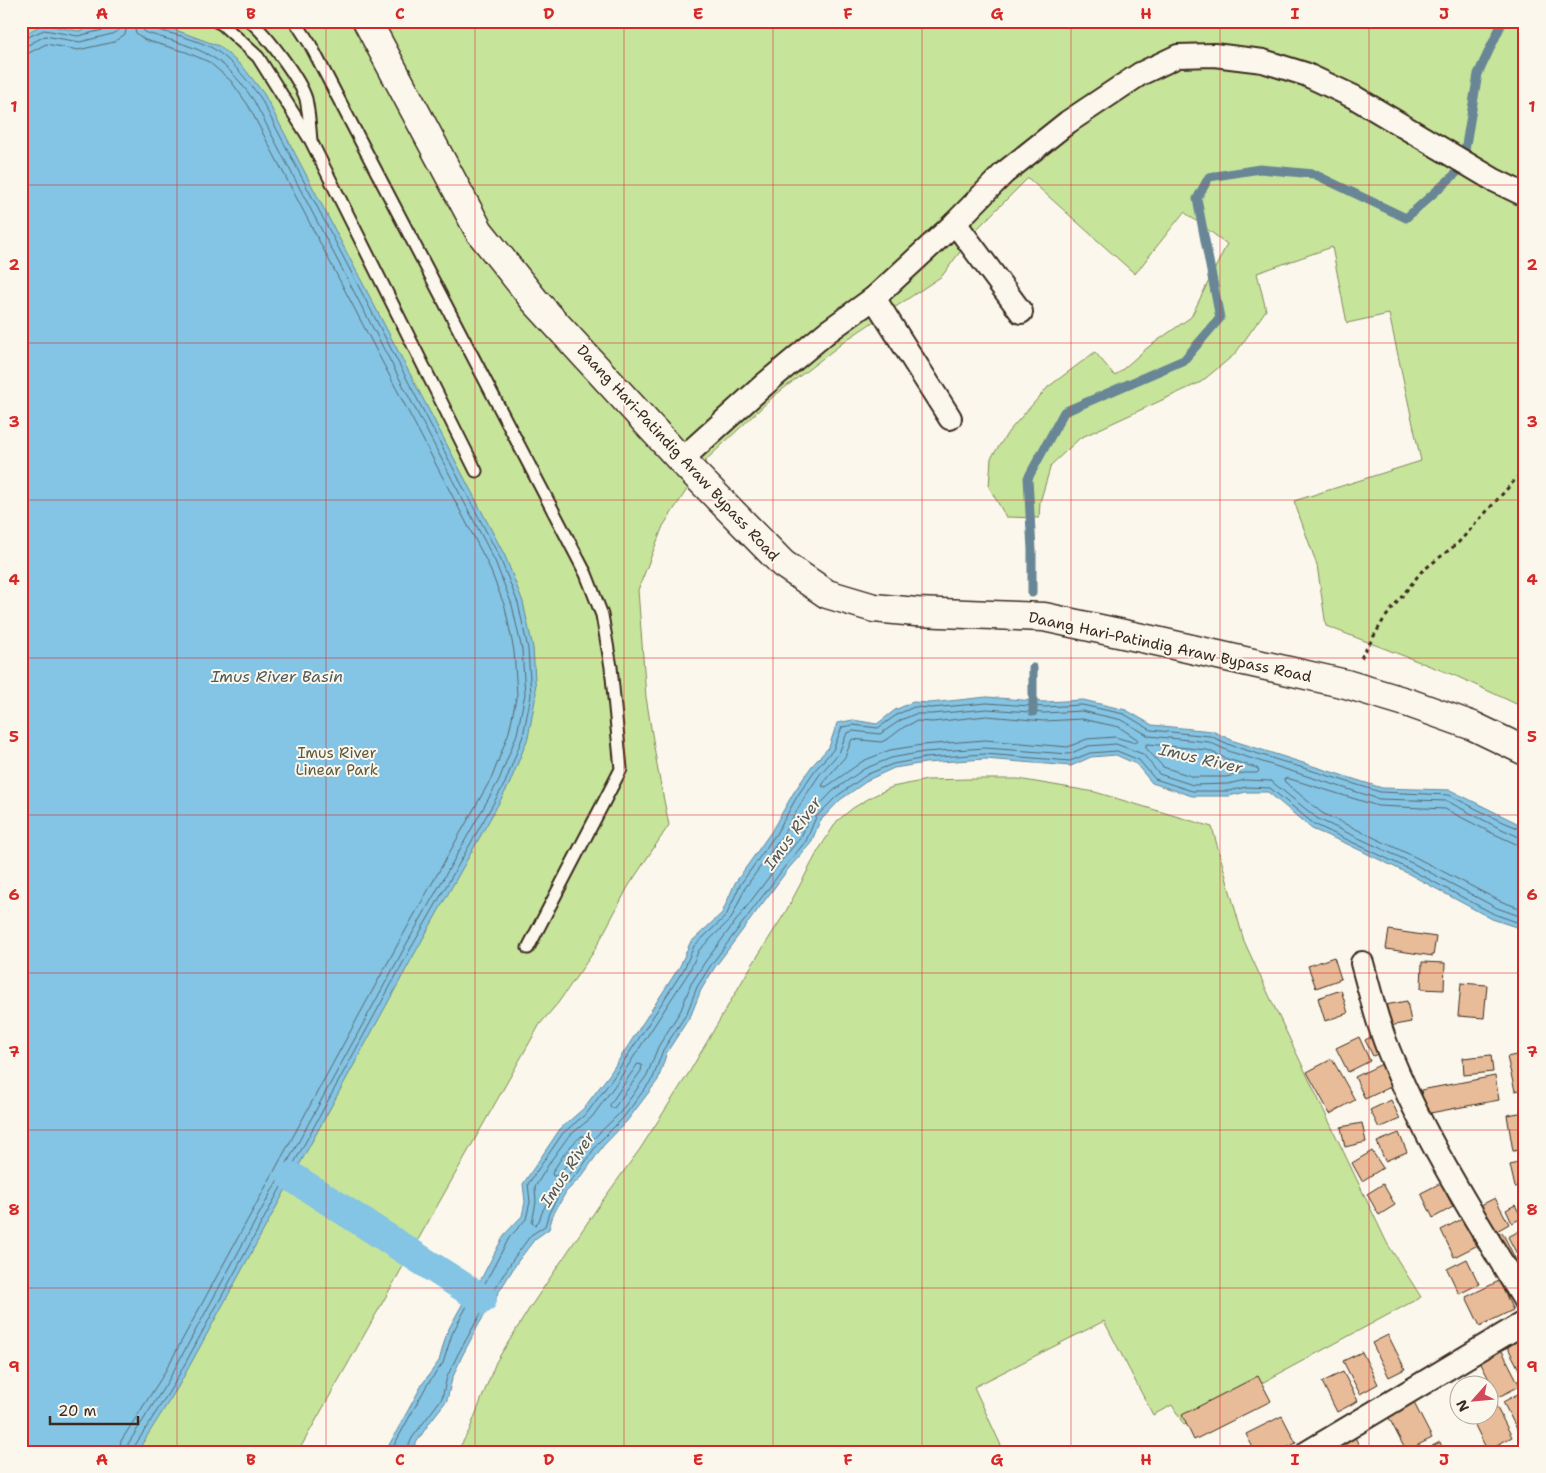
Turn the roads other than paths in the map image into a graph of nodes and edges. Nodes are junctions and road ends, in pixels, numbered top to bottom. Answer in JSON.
{"nodes":[{"id":1,"x":216,"y":21,"type":"edge"},
{"id":2,"x":250,"y":21,"type":"edge"},
{"id":3,"x":294,"y":21,"type":"edge"},
{"id":4,"x":367,"y":21,"type":"edge"},
{"id":5,"x":311,"y":141,"type":"junction"},
{"id":6,"x":1525,"y":194,"type":"edge"},
{"id":7,"x":955,"y":223,"type":"junction"},
{"id":8,"x":874,"y":298,"type":"junction"},
{"id":9,"x":1021,"y":312,"type":"dead end"},
{"id":10,"x":950,"y":418,"type":"dead end"},
{"id":11,"x":681,"y":460,"type":"junction"},
{"id":12,"x":476,"y":471,"type":"dead end"},
{"id":13,"x":1525,"y":751,"type":"edge"},
{"id":14,"x":528,"y":948,"type":"dead end"},
{"id":15,"x":1362,"y":963,"type":"dead end"},
{"id":16,"x":1525,"y":1301,"type":"edge"},
{"id":17,"x":1525,"y":1322,"type":"edge"},
{"id":18,"x":1308,"y":1452,"type":"edge"}],
"edges":[{"from":1,"to":5,"type":"lane"},
{"from":2,"to":5,"type":"lane"},
{"from":3,"to":14,"type":"lane"},
{"from":4,"to":11,"type":"main road","name":"Daang Hari-Patindig Araw Bypass Road"},
{"from":5,"to":12,"type":"lane"},
{"from":6,"to":7,"type":"street"},
{"from":7,"to":8,"type":"street"},
{"from":7,"to":9,"type":"street"},
{"from":8,"to":10,"type":"street"},
{"from":8,"to":11,"type":"street"},
{"from":11,"to":13,"type":"main road","name":"Daang Hari-Patindig Araw Bypass Road"},
{"from":15,"to":16,"type":"street"},
{"from":17,"to":18,"type":"street"}]}
